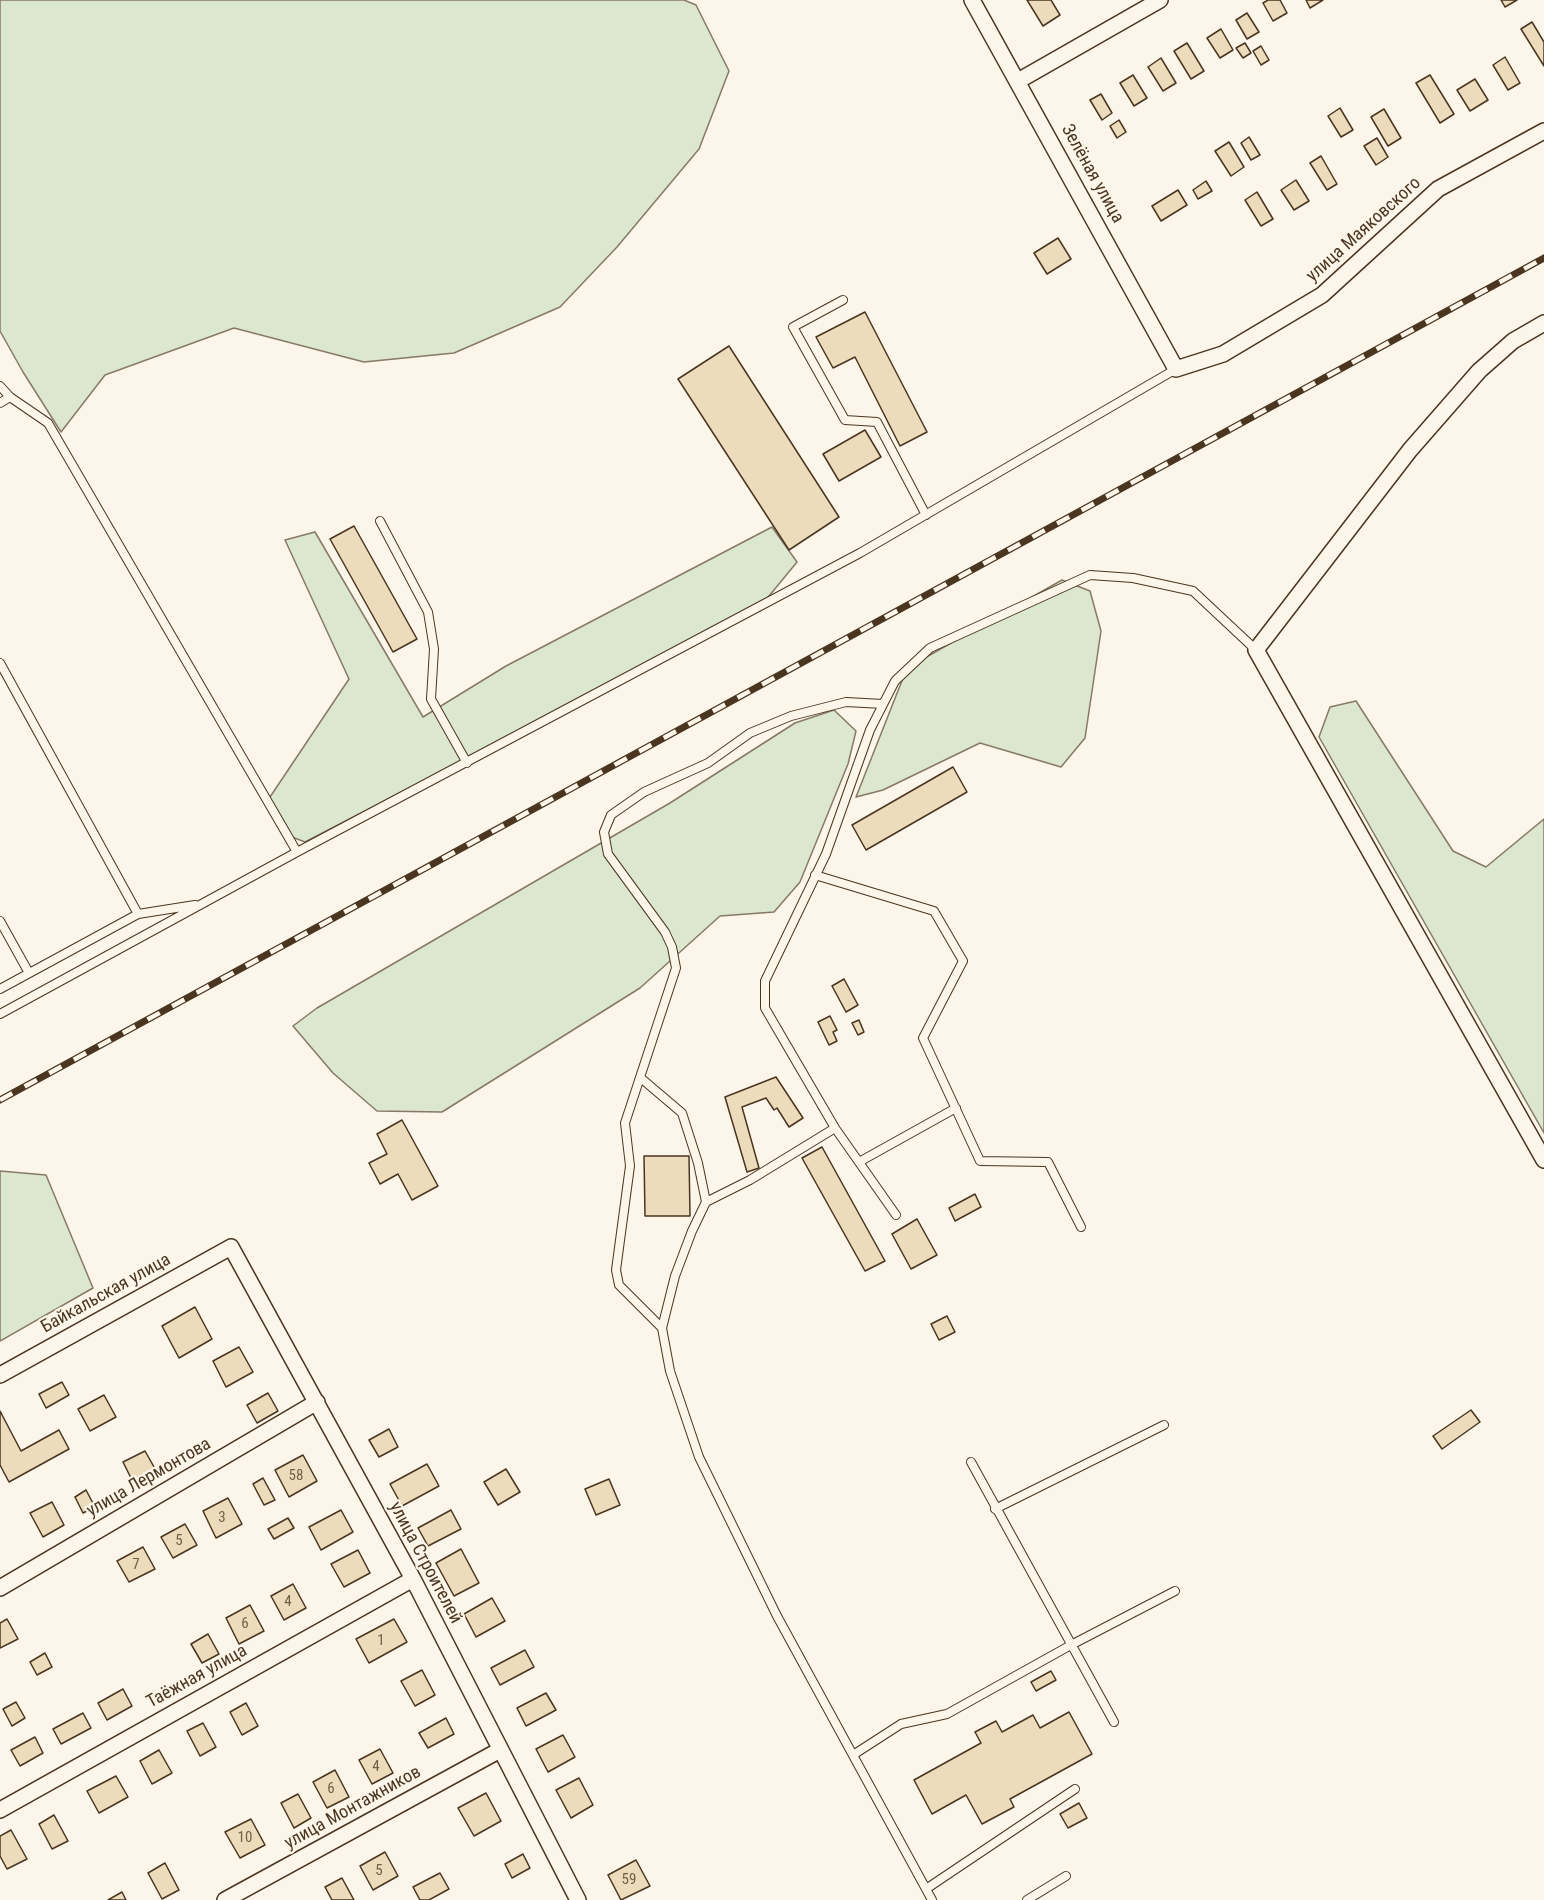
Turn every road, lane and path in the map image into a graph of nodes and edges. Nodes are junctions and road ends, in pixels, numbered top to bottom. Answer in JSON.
{"nodes":[{"id":1,"x":972,"y":0,"type":"edge"},
{"id":2,"x":1160,"y":0,"type":"edge"},
{"id":3,"x":1018,"y":81,"type":"junction"},
{"id":4,"x":1544,"y":130,"type":"edge"},
{"id":5,"x":843,"y":300,"type":"dead end"},
{"id":6,"x":1544,"y":323,"type":"edge"},
{"id":7,"x":1176,"y":369,"type":"junction"},
{"id":8,"x":0,"y":386,"type":"edge"},
{"id":9,"x":10,"y":397,"type":"junction"},
{"id":10,"x":0,"y":403,"type":"edge"},
{"id":11,"x":926,"y":515,"type":"junction"},
{"id":12,"x":380,"y":521,"type":"dead end"},
{"id":13,"x":1256,"y":650,"type":"junction"},
{"id":14,"x":0,"y":663,"type":"edge"},
{"id":15,"x":883,"y":705,"type":"junction"},
{"id":16,"x":467,"y":763,"type":"junction"},
{"id":17,"x":297,"y":852,"type":"junction"},
{"id":18,"x":815,"y":875,"type":"junction"},
{"id":19,"x":201,"y":904,"type":"junction"},
{"id":20,"x":138,"y":914,"type":"junction"},
{"id":21,"x":0,"y":921,"type":"edge"},
{"id":22,"x":29,"y":974,"type":"junction"},
{"id":23,"x":0,"y":989,"type":"edge"},
{"id":24,"x":0,"y":1014,"type":"edge"},
{"id":25,"x":642,"y":1079,"type":"junction"},
{"id":26,"x":956,"y":1108,"type":"junction"},
{"id":27,"x":835,"y":1128,"type":"junction"},
{"id":28,"x":1544,"y":1160,"type":"edge"},
{"id":29,"x":859,"y":1162,"type":"junction"},
{"id":30,"x":706,"y":1202,"type":"junction"},
{"id":31,"x":896,"y":1215,"type":"dead end"},
{"id":32,"x":1081,"y":1227,"type":"dead end"},
{"id":33,"x":231,"y":1247,"type":"joint"},
{"id":34,"x":662,"y":1328,"type":"junction"},
{"id":35,"x":0,"y":1375,"type":"edge"},
{"id":36,"x":317,"y":1402,"type":"junction"},
{"id":37,"x":1164,"y":1425,"type":"dead end"},
{"id":38,"x":971,"y":1462,"type":"dead end"},
{"id":39,"x":995,"y":1509,"type":"junction"},
{"id":40,"x":413,"y":1579,"type":"junction"},
{"id":41,"x":0,"y":1588,"type":"edge"},
{"id":42,"x":1175,"y":1591,"type":"dead end"},
{"id":43,"x":1071,"y":1645,"type":"junction"},
{"id":44,"x":1114,"y":1722,"type":"dead end"},
{"id":45,"x":500,"y":1750,"type":"junction"},
{"id":46,"x":853,"y":1755,"type":"junction"},
{"id":47,"x":1076,"y":1789,"type":"dead end"},
{"id":48,"x":0,"y":1810,"type":"edge"},
{"id":49,"x":1065,"y":1876,"type":"dead end"},
{"id":50,"x":926,"y":1889,"type":"junction"},
{"id":51,"x":225,"y":1900,"type":"edge"},
{"id":52,"x":578,"y":1900,"type":"edge"},
{"id":53,"x":932,"y":1900,"type":"edge"},
{"id":54,"x":1027,"y":1900,"type":"edge"}],
"edges":[{"from":1,"to":3,"type":"street","name":"Зелёная улица"},
{"from":2,"to":3,"type":"street"},
{"from":3,"to":7,"type":"street","name":"Зелёная улица"},
{"from":4,"to":7,"type":"street","name":"улица Маяковского"},
{"from":5,"to":11,"type":"lane"},
{"from":6,"to":13,"type":"street"},
{"from":7,"to":11,"type":"lane"},
{"from":8,"to":9,"type":"lane"},
{"from":9,"to":10,"type":"lane"},
{"from":9,"to":17,"type":"lane"},
{"from":11,"to":16,"type":"lane"},
{"from":12,"to":16,"type":"lane"},
{"from":13,"to":15,"type":"lane"},
{"from":13,"to":28,"type":"street"},
{"from":14,"to":20,"type":"lane"},
{"from":15,"to":18,"type":"lane"},
{"from":15,"to":25,"type":"lane"},
{"from":16,"to":17,"type":"lane"},
{"from":17,"to":19,"type":"lane"},
{"from":18,"to":26,"type":"lane"},
{"from":18,"to":27,"type":"lane"},
{"from":19,"to":20,"type":"lane"},
{"from":19,"to":24,"type":"lane"},
{"from":20,"to":22,"type":"lane"},
{"from":21,"to":22,"type":"lane"},
{"from":22,"to":23,"type":"lane"},
{"from":25,"to":30,"type":"lane"},
{"from":25,"to":34,"type":"lane"},
{"from":26,"to":29,"type":"lane"},
{"from":26,"to":32,"type":"lane"},
{"from":27,"to":29,"type":"lane"},
{"from":27,"to":30,"type":"lane"},
{"from":29,"to":31,"type":"lane"},
{"from":30,"to":34,"type":"lane"},
{"from":33,"to":35,"type":"street","name":"Байкальская улица"},
{"from":33,"to":36,"type":"street","name":"улица Строителей"},
{"from":34,"to":46,"type":"lane"},
{"from":36,"to":40,"type":"street","name":"улица Строителей"},
{"from":36,"to":41,"type":"street","name":"улица Лермонтова"},
{"from":37,"to":39,"type":"lane"},
{"from":38,"to":39,"type":"lane"},
{"from":39,"to":43,"type":"lane"},
{"from":40,"to":45,"type":"street","name":"улица Строителей"},
{"from":40,"to":48,"type":"street","name":"Таёжная улица"},
{"from":42,"to":43,"type":"lane"},
{"from":43,"to":44,"type":"lane"},
{"from":43,"to":46,"type":"lane"},
{"from":45,"to":51,"type":"street","name":"улица Монтажников"},
{"from":45,"to":52,"type":"street","name":"улица Строителей"},
{"from":46,"to":50,"type":"lane"},
{"from":47,"to":50,"type":"lane"},
{"from":49,"to":54,"type":"lane"},
{"from":50,"to":53,"type":"lane"}]}
